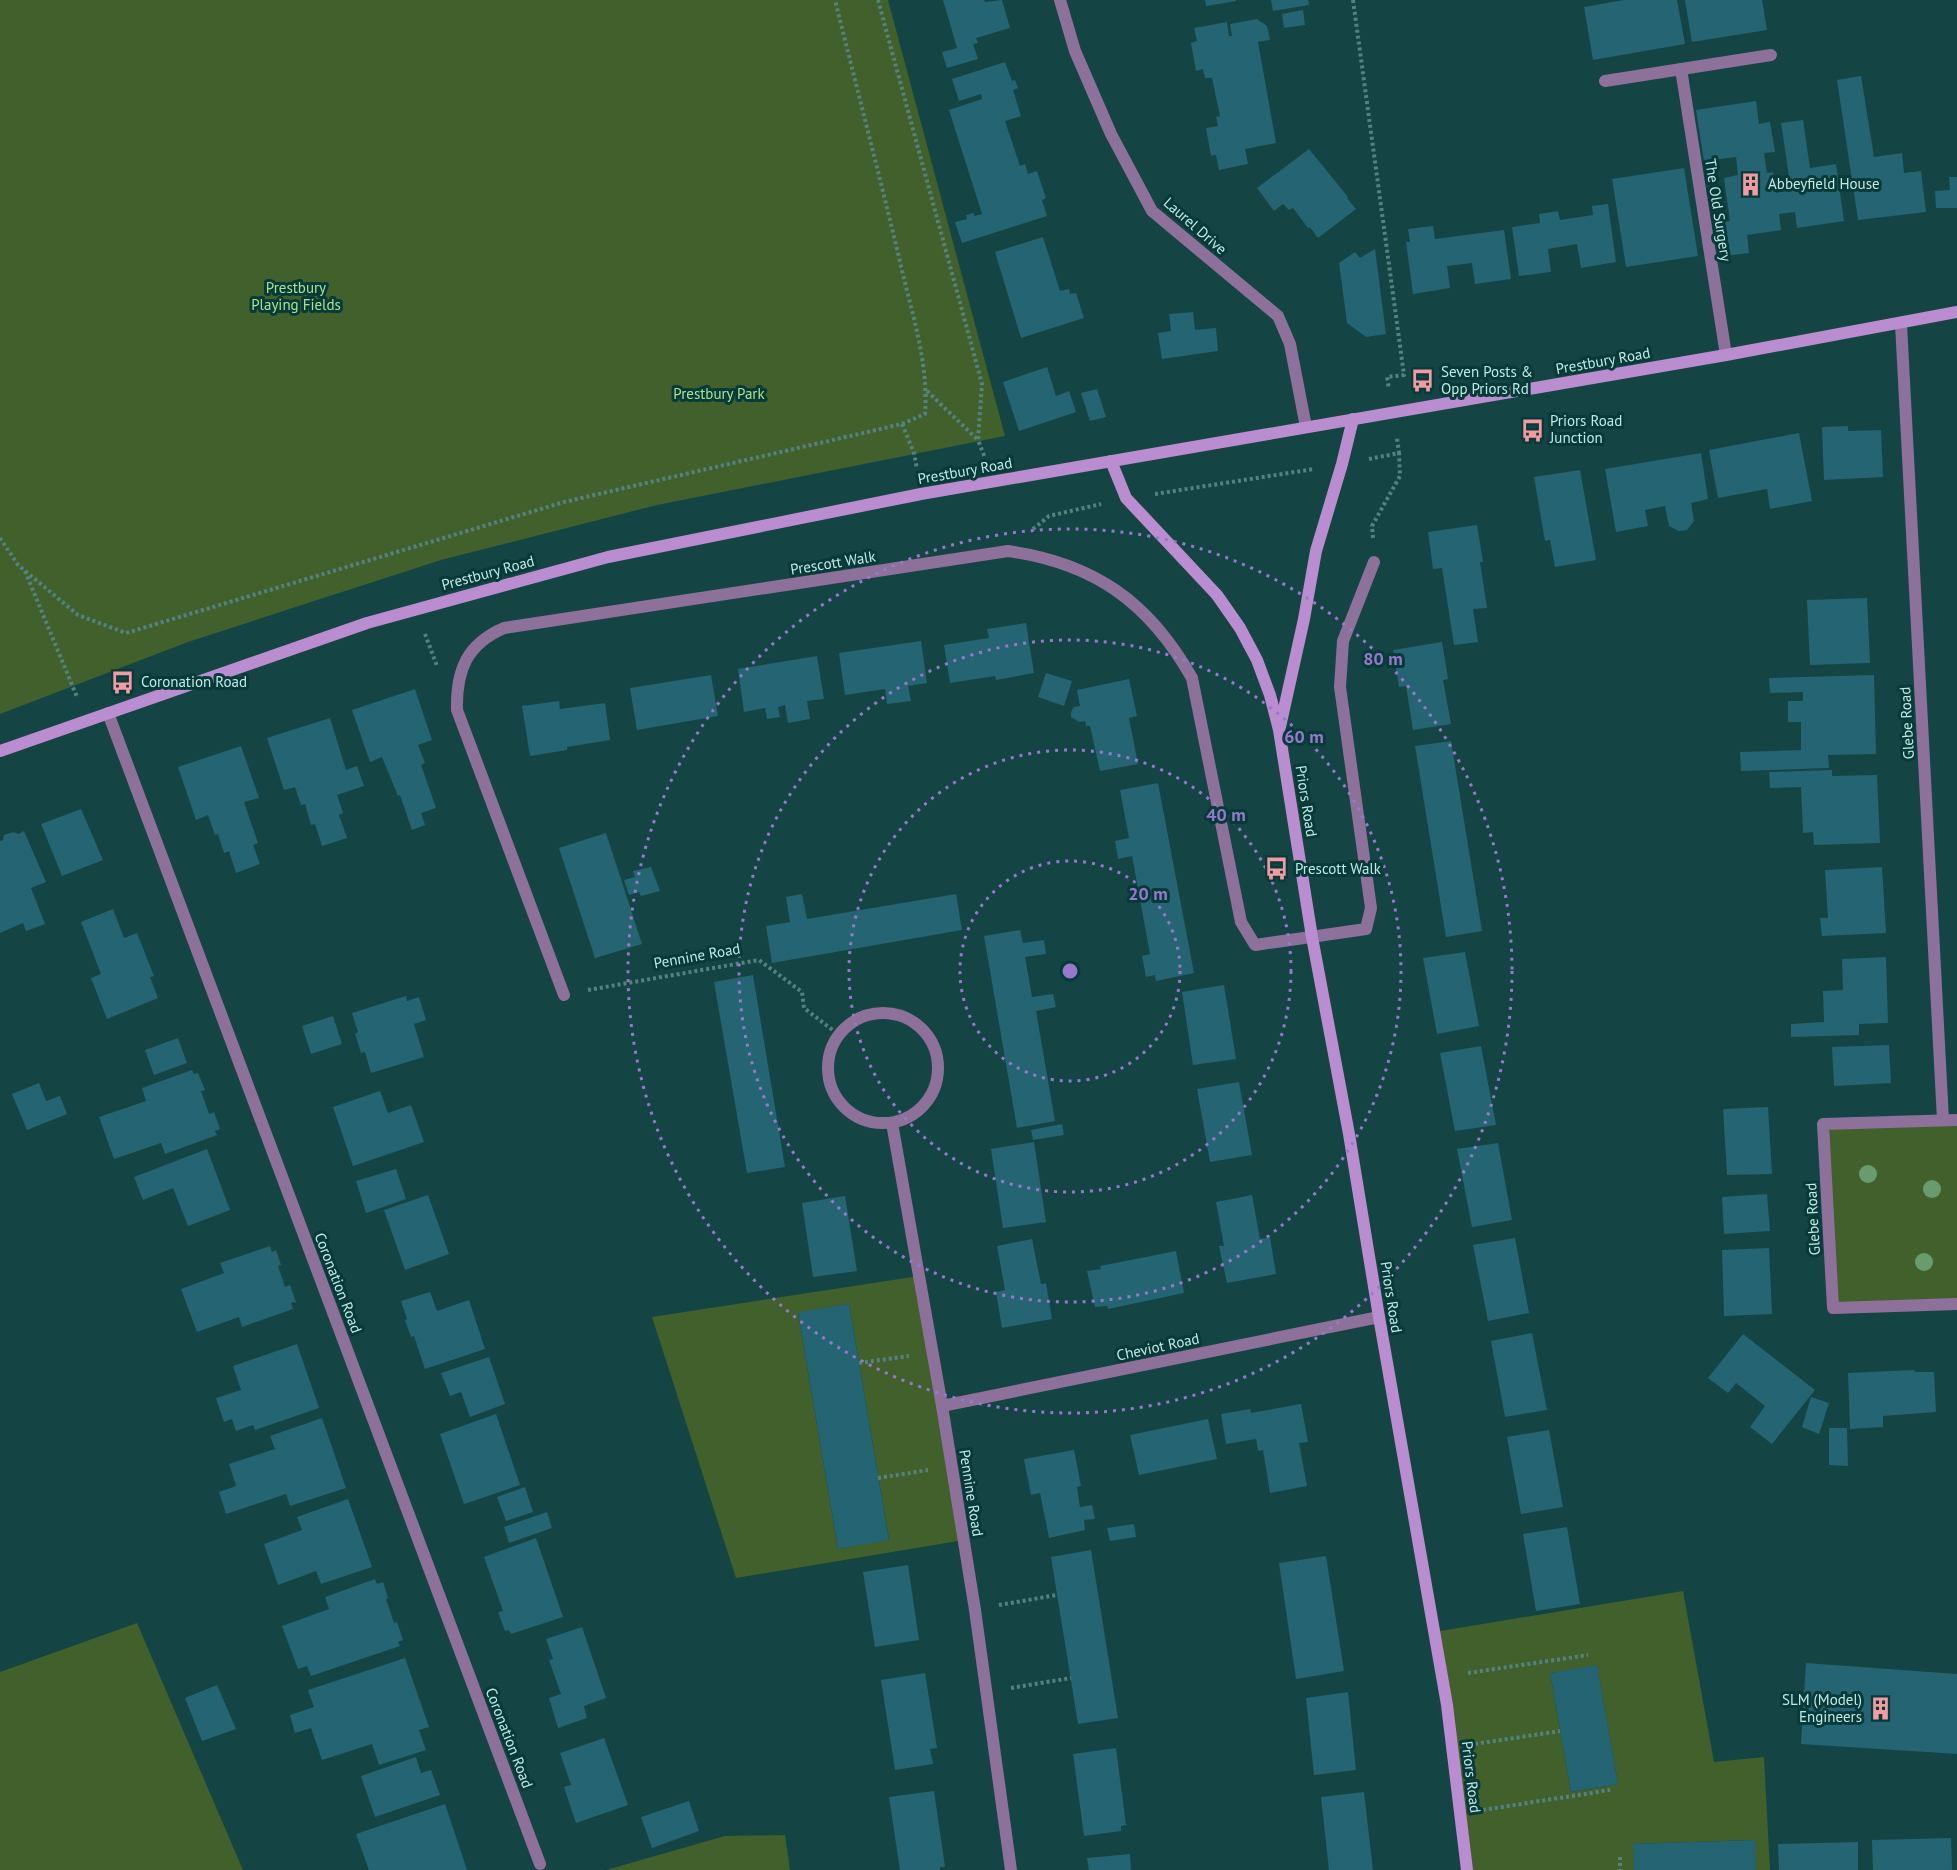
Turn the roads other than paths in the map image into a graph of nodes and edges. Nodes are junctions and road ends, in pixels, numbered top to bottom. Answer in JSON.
{"nodes":[{"id":1,"x":1060,"y":0,"type":"edge"},
{"id":2,"x":1771,"y":55,"type":"dead end"},
{"id":3,"x":1682,"y":69,"type":"junction"},
{"id":4,"x":1605,"y":81,"type":"dead end"},
{"id":5,"x":1957,"y":312,"type":"edge"},
{"id":6,"x":1901,"y":324,"type":"junction"},
{"id":7,"x":1726,"y":355,"type":"junction"},
{"id":8,"x":1353,"y":419,"type":"junction"},
{"id":9,"x":1306,"y":427,"type":"junction"},
{"id":10,"x":1111,"y":461,"type":"junction"},
{"id":11,"x":1374,"y":562,"type":"road end"},
{"id":12,"x":108,"y":713,"type":"junction"},
{"id":13,"x":1279,"y":730,"type":"junction"},
{"id":14,"x":0,"y":750,"type":"edge"},
{"id":15,"x":1312,"y":937,"type":"junction"},
{"id":16,"x":564,"y":994,"type":"road end"},
{"id":17,"x":1943,"y":1120,"type":"junction"},
{"id":18,"x":1957,"y":1120,"type":"edge"},
{"id":19,"x":892,"y":1123,"type":"junction"},
{"id":20,"x":1957,"y":1304,"type":"edge"},
{"id":21,"x":1379,"y":1317,"type":"junction"},
{"id":22,"x":942,"y":1406,"type":"junction"},
{"id":23,"x":540,"y":1864,"type":"dead end"},
{"id":24,"x":1011,"y":1870,"type":"edge"},
{"id":25,"x":1467,"y":1870,"type":"edge"}],
"edges":[{"from":1,"to":9,"type":"street","name":"Laurel Drive"},
{"from":2,"to":3,"type":"street"},
{"from":3,"to":4,"type":"street"},
{"from":3,"to":7,"type":"street","name":"The Old Surgery"},
{"from":5,"to":6,"type":"main road","name":"Prestbury Road"},
{"from":6,"to":7,"type":"main road","name":"Prestbury Road"},
{"from":6,"to":17,"type":"street","name":"Glebe Road"},
{"from":7,"to":8,"type":"main road","name":"Prestbury Road"},
{"from":8,"to":9,"type":"main road","name":"Prestbury Road"},
{"from":8,"to":13,"type":"main road","name":"Priors Road"},
{"from":9,"to":10,"type":"main road","name":"Prestbury Road"},
{"from":10,"to":12,"type":"main road","name":"Prestbury Road"},
{"from":10,"to":13,"type":"main road","name":"Priors Road"},
{"from":11,"to":15,"type":"street"},
{"from":12,"to":14,"type":"main road","name":"Prestbury Road"},
{"from":12,"to":23,"type":"street","name":"Coronation Road"},
{"from":13,"to":15,"type":"main road","name":"Priors Road"},
{"from":15,"to":16,"type":"street","name":"Prescott Walk"},
{"from":15,"to":21,"type":"main road","name":"Priors Road"},
{"from":17,"to":18,"type":"street","name":"Glebe Road"},
{"from":17,"to":20,"type":"street","name":"Glebe Road"},
{"from":19,"to":19,"type":"street"},
{"from":19,"to":22,"type":"street","name":"Pennine Road"},
{"from":21,"to":22,"type":"street","name":"Cheviot Road"},
{"from":21,"to":25,"type":"main road","name":"Priors Road"},
{"from":22,"to":24,"type":"street","name":"Pennine Road"}]}
